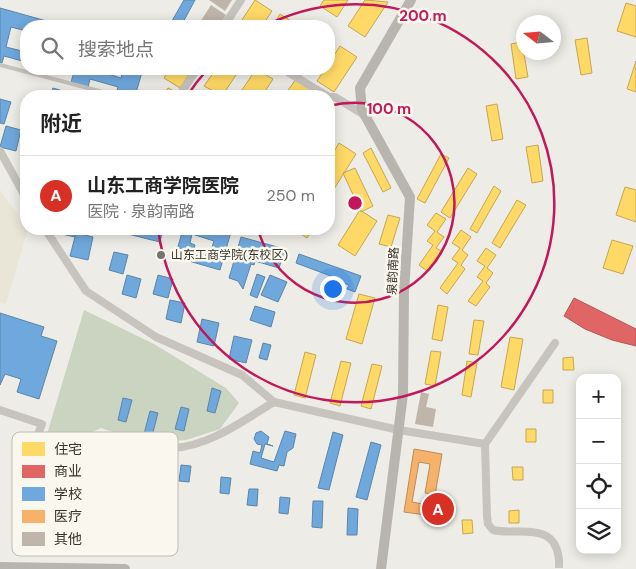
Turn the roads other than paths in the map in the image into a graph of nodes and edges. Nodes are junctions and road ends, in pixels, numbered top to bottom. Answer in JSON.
{"nodes":[{"id":1,"x":241,"y":0,"type":"edge"},
{"id":2,"x":411,"y":0,"type":"edge"},
{"id":3,"x":228,"y":20,"type":"edge"},
{"id":4,"x":0,"y":66,"type":"edge"},
{"id":5,"x":20,"y":71,"type":"edge"},
{"id":6,"x":35,"y":75,"type":"edge"},
{"id":7,"x":193,"y":75,"type":"edge"},
{"id":8,"x":293,"y":75,"type":"edge"},
{"id":9,"x":94,"y":90,"type":"edge"},
{"id":10,"x":183,"y":90,"type":"edge"},
{"id":11,"x":317,"y":90,"type":"edge"},
{"id":12,"x":335,"y":97,"type":"edge"},
{"id":13,"x":366,"y":116,"type":"junction"},
{"id":14,"x":0,"y":151,"type":"edge"},
{"id":15,"x":20,"y":187,"type":"edge"},
{"id":16,"x":49,"y":235,"type":"edge"},
{"id":17,"x":555,"y":343,"type":"dead end"},
{"id":18,"x":274,"y":402,"type":"junction"},
{"id":19,"x":0,"y":410,"type":"edge"},
{"id":20,"x":399,"y":430,"type":"junction"},
{"id":21,"x":39,"y":432,"type":"edge"},
{"id":22,"x":485,"y":444,"type":"junction"},
{"id":23,"x":178,"y":447,"type":"edge"},
{"id":24,"x":559,"y":560,"type":"tunnel mouth"},
{"id":25,"x":0,"y":568,"type":"edge"},
{"id":26,"x":125,"y":569,"type":"edge"},
{"id":27,"x":381,"y":569,"type":"edge"}],
"edges":[{"from":1,"to":3,"type":"street"},
{"from":2,"to":13,"type":"street","name":"泉韵南路"},
{"from":4,"to":5,"type":"lane"},
{"from":6,"to":9,"type":"lane"},
{"from":7,"to":10,"type":"street"},
{"from":8,"to":11,"type":"street"},
{"from":12,"to":13,"type":"street"},
{"from":13,"to":20,"type":"street","name":"泉韵南路"},
{"from":14,"to":15,"type":"street"},
{"from":16,"to":18,"type":"street"},
{"from":17,"to":22,"type":"street"},
{"from":18,"to":20,"type":"street"},
{"from":18,"to":23,"type":"street"},
{"from":19,"to":21,"type":"street"},
{"from":20,"to":22,"type":"street"},
{"from":20,"to":27,"type":"street","name":"泉韵南路"},
{"from":22,"to":24,"type":"street"},
{"from":25,"to":26,"type":"street"}]}
